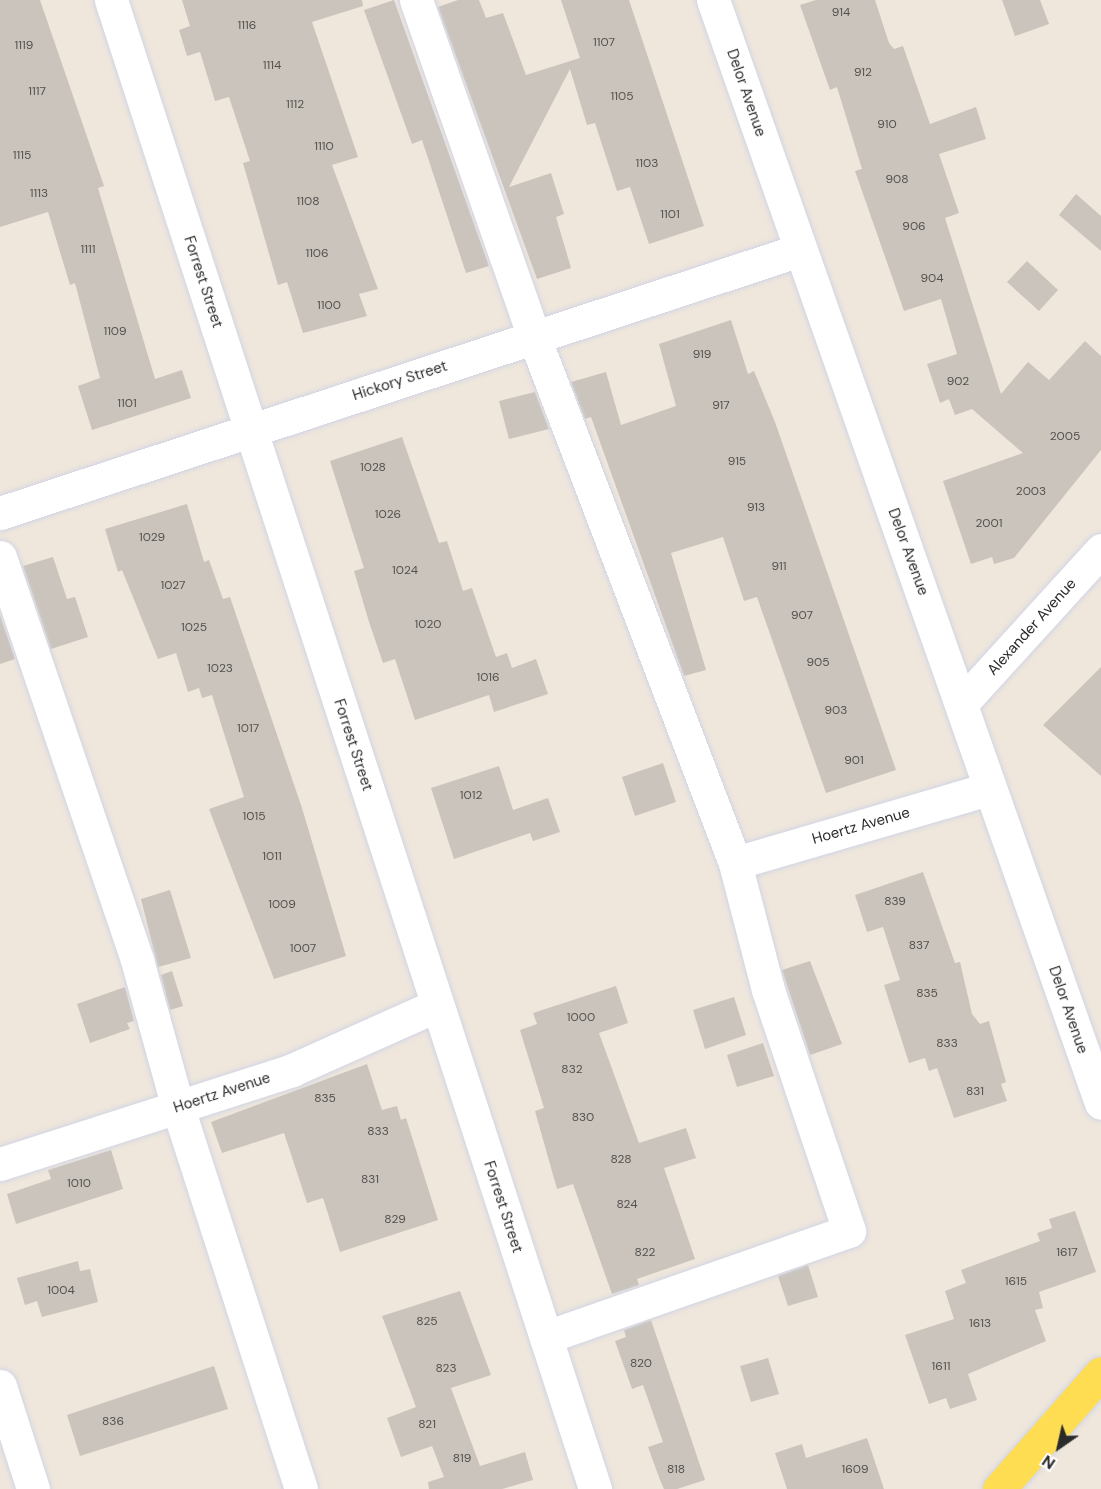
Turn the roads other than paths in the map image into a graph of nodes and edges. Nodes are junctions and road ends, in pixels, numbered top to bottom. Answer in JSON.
{"nodes":[{"id":1,"x":111,"y":0,"type":"edge"},
{"id":2,"x":416,"y":0,"type":"edge"},
{"id":3,"x":713,"y":0,"type":"edge"},
{"id":4,"x":800,"y":250,"type":"junction"},
{"id":5,"x":534,"y":337,"type":"junction"},
{"id":6,"x":250,"y":430,"type":"junction"},
{"id":7,"x":0,"y":513,"type":"edge"},
{"id":8,"x":1101,"y":550,"type":"edge"},
{"id":9,"x":0,"y":557,"type":"edge"},
{"id":10,"x":962,"y":703,"type":"junction"},
{"id":11,"x":988,"y":789,"type":"junction"},
{"id":12,"x":735,"y":863,"type":"junction"},
{"id":13,"x":437,"y":1005,"type":"junction"},
{"id":14,"x":1101,"y":1103,"type":"edge"},
{"id":15,"x":178,"y":1108,"type":"junction"},
{"id":16,"x":0,"y":1164,"type":"edge"},
{"id":17,"x":546,"y":1338,"type":"junction"},
{"id":18,"x":1101,"y":1373,"type":"edge"},
{"id":19,"x":0,"y":1386,"type":"edge"},
{"id":20,"x":19,"y":1475,"type":"edge"},
{"id":21,"x":584,"y":1486,"type":"edge"},
{"id":22,"x":302,"y":1489,"type":"edge"},
{"id":23,"x":999,"y":1489,"type":"edge"}],
"edges":[{"from":1,"to":6,"type":"street","name":"Forrest Street"},
{"from":2,"to":5,"type":"street"},
{"from":3,"to":4,"type":"street","name":"Delor Avenue"},
{"from":4,"to":5,"type":"street","name":"Hickory Street"},
{"from":4,"to":10,"type":"street","name":"Delor Avenue"},
{"from":5,"to":6,"type":"street","name":"Hickory Street"},
{"from":5,"to":12,"type":"street"},
{"from":6,"to":7,"type":"street","name":"Hickory Street"},
{"from":6,"to":13,"type":"street","name":"Forrest Street"},
{"from":8,"to":10,"type":"street","name":"Alexander Avenue"},
{"from":9,"to":15,"type":"street"},
{"from":10,"to":11,"type":"street","name":"Delor Avenue"},
{"from":11,"to":12,"type":"street","name":"Hoertz Avenue"},
{"from":11,"to":14,"type":"street","name":"Delor Avenue"},
{"from":12,"to":17,"type":"street"},
{"from":13,"to":15,"type":"street","name":"Hoertz Avenue"},
{"from":13,"to":17,"type":"street","name":"Forrest Street"},
{"from":15,"to":16,"type":"street","name":"Hoertz Avenue"},
{"from":15,"to":22,"type":"street"},
{"from":17,"to":21,"type":"street","name":"Forrest Street"},
{"from":18,"to":23,"type":"main road"},
{"from":19,"to":20,"type":"street"}]}
